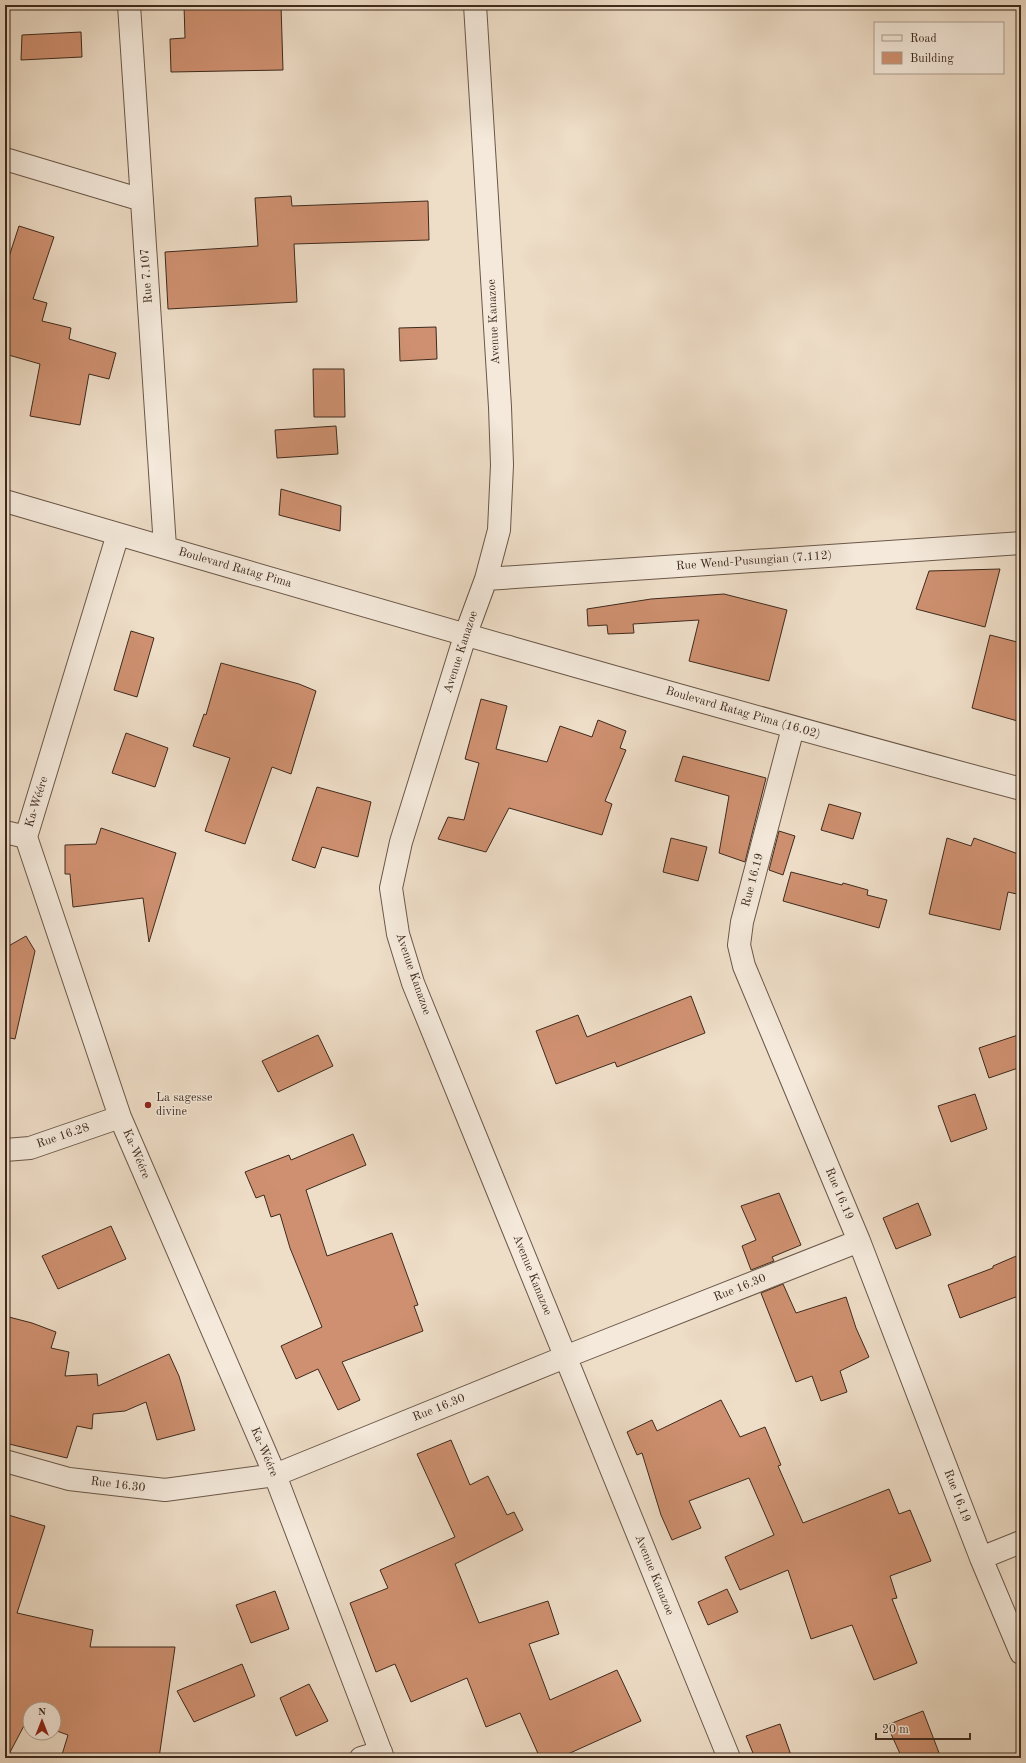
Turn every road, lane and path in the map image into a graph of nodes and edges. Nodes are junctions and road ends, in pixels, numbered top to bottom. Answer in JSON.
{"nodes":[{"id":1,"x":129,"y":5,"type":"edge"},
{"id":2,"x":475,"y":5,"type":"edge"},
{"id":3,"x":5,"y":159,"type":"edge"},
{"id":4,"x":142,"y":200,"type":"junction"},
{"id":5,"x":5,"y":501,"type":"edge"},
{"id":6,"x":118,"y":534,"type":"junction"},
{"id":7,"x":1021,"y":543,"type":"edge"},
{"id":8,"x":165,"y":547,"type":"junction"},
{"id":9,"x":486,"y":579,"type":"junction"},
{"id":10,"x":465,"y":636,"type":"junction"},
{"id":11,"x":793,"y":728,"type":"junction"},
{"id":12,"x":1021,"y":789,"type":"edge"},
{"id":13,"x":5,"y":832,"type":"edge"},
{"id":14,"x":26,"y":837,"type":"junction"},
{"id":15,"x":120,"y":1117,"type":"junction"},
{"id":16,"x":5,"y":1150,"type":"edge"},
{"id":17,"x":859,"y":1241,"type":"junction"},
{"id":18,"x":566,"y":1357,"type":"junction"},
{"id":19,"x":5,"y":1460,"type":"edge"},
{"id":20,"x":275,"y":1476,"type":"junction"},
{"id":21,"x":1021,"y":1542,"type":"edge"},
{"id":22,"x":981,"y":1558,"type":"junction"},
{"id":23,"x":1021,"y":1653,"type":"edge"},
{"id":24,"x":375,"y":1756,"type":"edge"},
{"id":25,"x":729,"y":1758,"type":"edge"}],
"edges":[{"from":1,"to":4,"type":"street","name":"Rue 7.107"},
{"from":2,"to":9,"type":"street","name":"Avenue Kanazoe"},
{"from":3,"to":4,"type":"street"},
{"from":4,"to":8,"type":"street","name":"Rue 7.107"},
{"from":5,"to":6,"type":"street","name":"Boulevard Ratag Pima"},
{"from":6,"to":8,"type":"street","name":"Boulevard Ratag Pima"},
{"from":6,"to":14,"type":"street","name":"Ka-Wéére"},
{"from":7,"to":9,"type":"street","name":"Rue Wend-Pusungian (7.112)"},
{"from":8,"to":10,"type":"street","name":"Boulevard Ratag Pima"},
{"from":9,"to":10,"type":"street","name":"Avenue Kanazoe"},
{"from":10,"to":11,"type":"street","name":"Boulevard Ratag Pima (16.02)"},
{"from":10,"to":18,"type":"street","name":"Avenue Kanazoe"},
{"from":11,"to":12,"type":"street","name":"Boulevard Ratag Pima (16.02)"},
{"from":11,"to":17,"type":"street","name":"Rue 16.19"},
{"from":13,"to":14,"type":"street"},
{"from":14,"to":15,"type":"street","name":"Ka-Wéére"},
{"from":15,"to":16,"type":"street","name":"Rue 16.28"},
{"from":15,"to":20,"type":"street","name":"Ka-Wéére"},
{"from":17,"to":18,"type":"street","name":"Rue 16.30"},
{"from":17,"to":22,"type":"street","name":"Rue 16.19"},
{"from":18,"to":20,"type":"street","name":"Rue 16.30"},
{"from":18,"to":25,"type":"street","name":"Avenue Kanazoe"},
{"from":19,"to":20,"type":"street","name":"Rue 16.30"},
{"from":20,"to":24,"type":"street","name":"Ka-Wéére"},
{"from":21,"to":22,"type":"street"},
{"from":22,"to":23,"type":"street","name":"Rue 16.19"}]}
